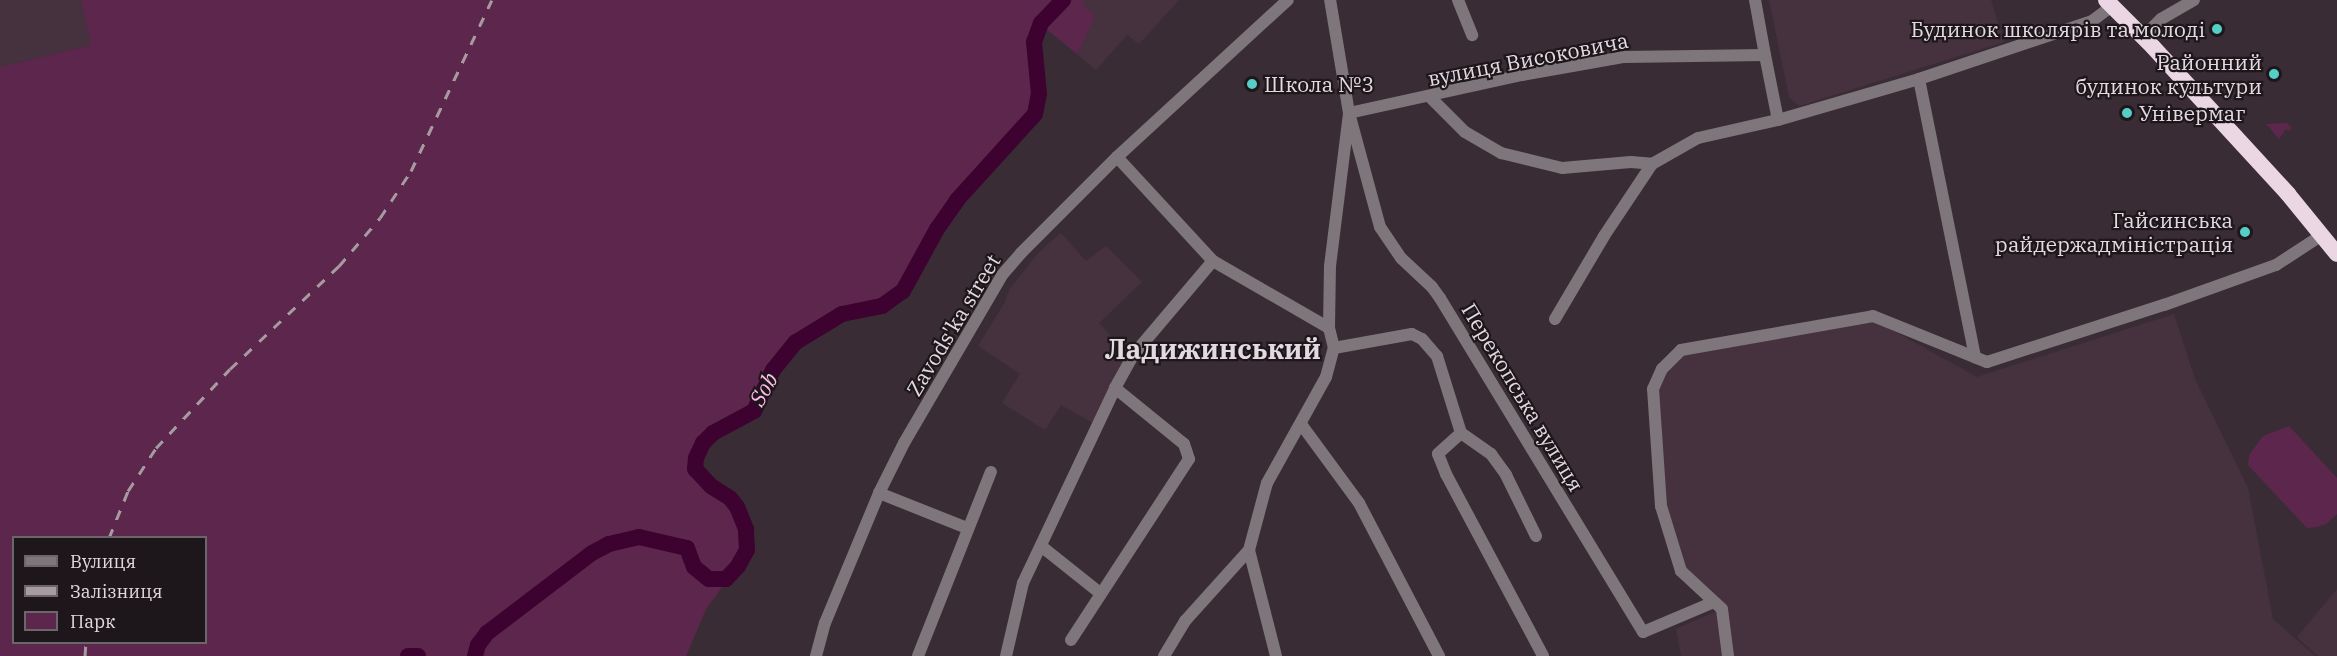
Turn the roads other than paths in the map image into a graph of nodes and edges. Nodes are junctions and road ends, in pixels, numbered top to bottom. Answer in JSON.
{"nodes":[{"id":1,"x":1288,"y":0,"type":"edge"},
{"id":2,"x":1330,"y":0,"type":"edge"},
{"id":3,"x":1458,"y":0,"type":"edge"},
{"id":4,"x":1755,"y":0,"type":"edge"},
{"id":5,"x":2194,"y":0,"type":"edge"},
{"id":6,"x":2109,"y":3,"type":"edge"},
{"id":7,"x":1472,"y":34,"type":"dead end"},
{"id":8,"x":2143,"y":37,"type":"junction"},
{"id":9,"x":1765,"y":55,"type":"junction"},
{"id":10,"x":1919,"y":79,"type":"junction"},
{"id":11,"x":1430,"y":97,"type":"junction"},
{"id":12,"x":1349,"y":113,"type":"junction"},
{"id":13,"x":1778,"y":120,"type":"junction"},
{"id":14,"x":1117,"y":157,"type":"junction"},
{"id":15,"x":1652,"y":164,"type":"junction"},
{"id":16,"x":2322,"y":235,"type":"junction"},
{"id":17,"x":2337,"y":254,"type":"edge"},
{"id":18,"x":1213,"y":261,"type":"junction"},
{"id":19,"x":1555,"y":319,"type":"dead end"},
{"id":20,"x":1329,"y":328,"type":"junction"},
{"id":21,"x":1334,"y":348,"type":"junction"},
{"id":22,"x":1975,"y":357,"type":"junction"},
{"id":23,"x":1115,"y":388,"type":"junction"},
{"id":24,"x":1300,"y":424,"type":"junction"},
{"id":25,"x":1461,"y":433,"type":"junction"},
{"id":26,"x":991,"y":472,"type":"dead end"},
{"id":27,"x":879,"y":493,"type":"junction"},
{"id":28,"x":967,"y":528,"type":"junction"},
{"id":29,"x":1536,"y":536,"type":"dead end"},
{"id":30,"x":1041,"y":546,"type":"junction"},
{"id":31,"x":1249,"y":550,"type":"junction"},
{"id":32,"x":1100,"y":593,"type":"junction"},
{"id":33,"x":1714,"y":602,"type":"junction"},
{"id":34,"x":1071,"y":640,"type":"dead end"},
{"id":35,"x":816,"y":656,"type":"edge"},
{"id":36,"x":918,"y":656,"type":"edge"},
{"id":37,"x":1006,"y":656,"type":"edge"},
{"id":38,"x":1164,"y":656,"type":"edge"},
{"id":39,"x":1276,"y":656,"type":"edge"},
{"id":40,"x":1439,"y":656,"type":"edge"},
{"id":41,"x":1543,"y":656,"type":"edge"},
{"id":42,"x":1728,"y":656,"type":"edge"}],
"edges":[{"from":1,"to":14,"type":"street","name":"Zavods'ka street"},
{"from":2,"to":12,"type":"street"},
{"from":3,"to":7,"type":"street"},
{"from":4,"to":9,"type":"street"},
{"from":5,"to":8,"type":"street"},
{"from":6,"to":8,"type":"highway"},
{"from":6,"to":10,"type":"street"},
{"from":8,"to":16,"type":"highway"},
{"from":9,"to":11,"type":"street","name":"вулиця Високовича"},
{"from":9,"to":13,"type":"street"},
{"from":10,"to":13,"type":"street"},
{"from":10,"to":22,"type":"street"},
{"from":11,"to":12,"type":"street","name":"вулиця Високовича"},
{"from":11,"to":15,"type":"street"},
{"from":12,"to":20,"type":"street"},
{"from":12,"to":33,"type":"street","name":"Перекопська вулиця"},
{"from":13,"to":15,"type":"street"},
{"from":14,"to":18,"type":"street"},
{"from":14,"to":27,"type":"street","name":"Zavods'ka street"},
{"from":15,"to":19,"type":"street"},
{"from":16,"to":17,"type":"highway"},
{"from":16,"to":22,"type":"street"},
{"from":18,"to":20,"type":"street"},
{"from":18,"to":23,"type":"street"},
{"from":20,"to":21,"type":"street"},
{"from":21,"to":24,"type":"street"},
{"from":21,"to":25,"type":"street"},
{"from":22,"to":33,"type":"street"},
{"from":23,"to":30,"type":"street"},
{"from":23,"to":32,"type":"street"},
{"from":24,"to":31,"type":"street"},
{"from":24,"to":40,"type":"street"},
{"from":25,"to":29,"type":"street"},
{"from":25,"to":41,"type":"street"},
{"from":26,"to":28,"type":"street"},
{"from":27,"to":28,"type":"street"},
{"from":27,"to":35,"type":"street","name":"Zavods'ka street"},
{"from":28,"to":36,"type":"street"},
{"from":30,"to":32,"type":"street"},
{"from":30,"to":37,"type":"street"},
{"from":31,"to":38,"type":"street"},
{"from":31,"to":39,"type":"street"},
{"from":32,"to":34,"type":"street"},
{"from":33,"to":42,"type":"street"}]}
